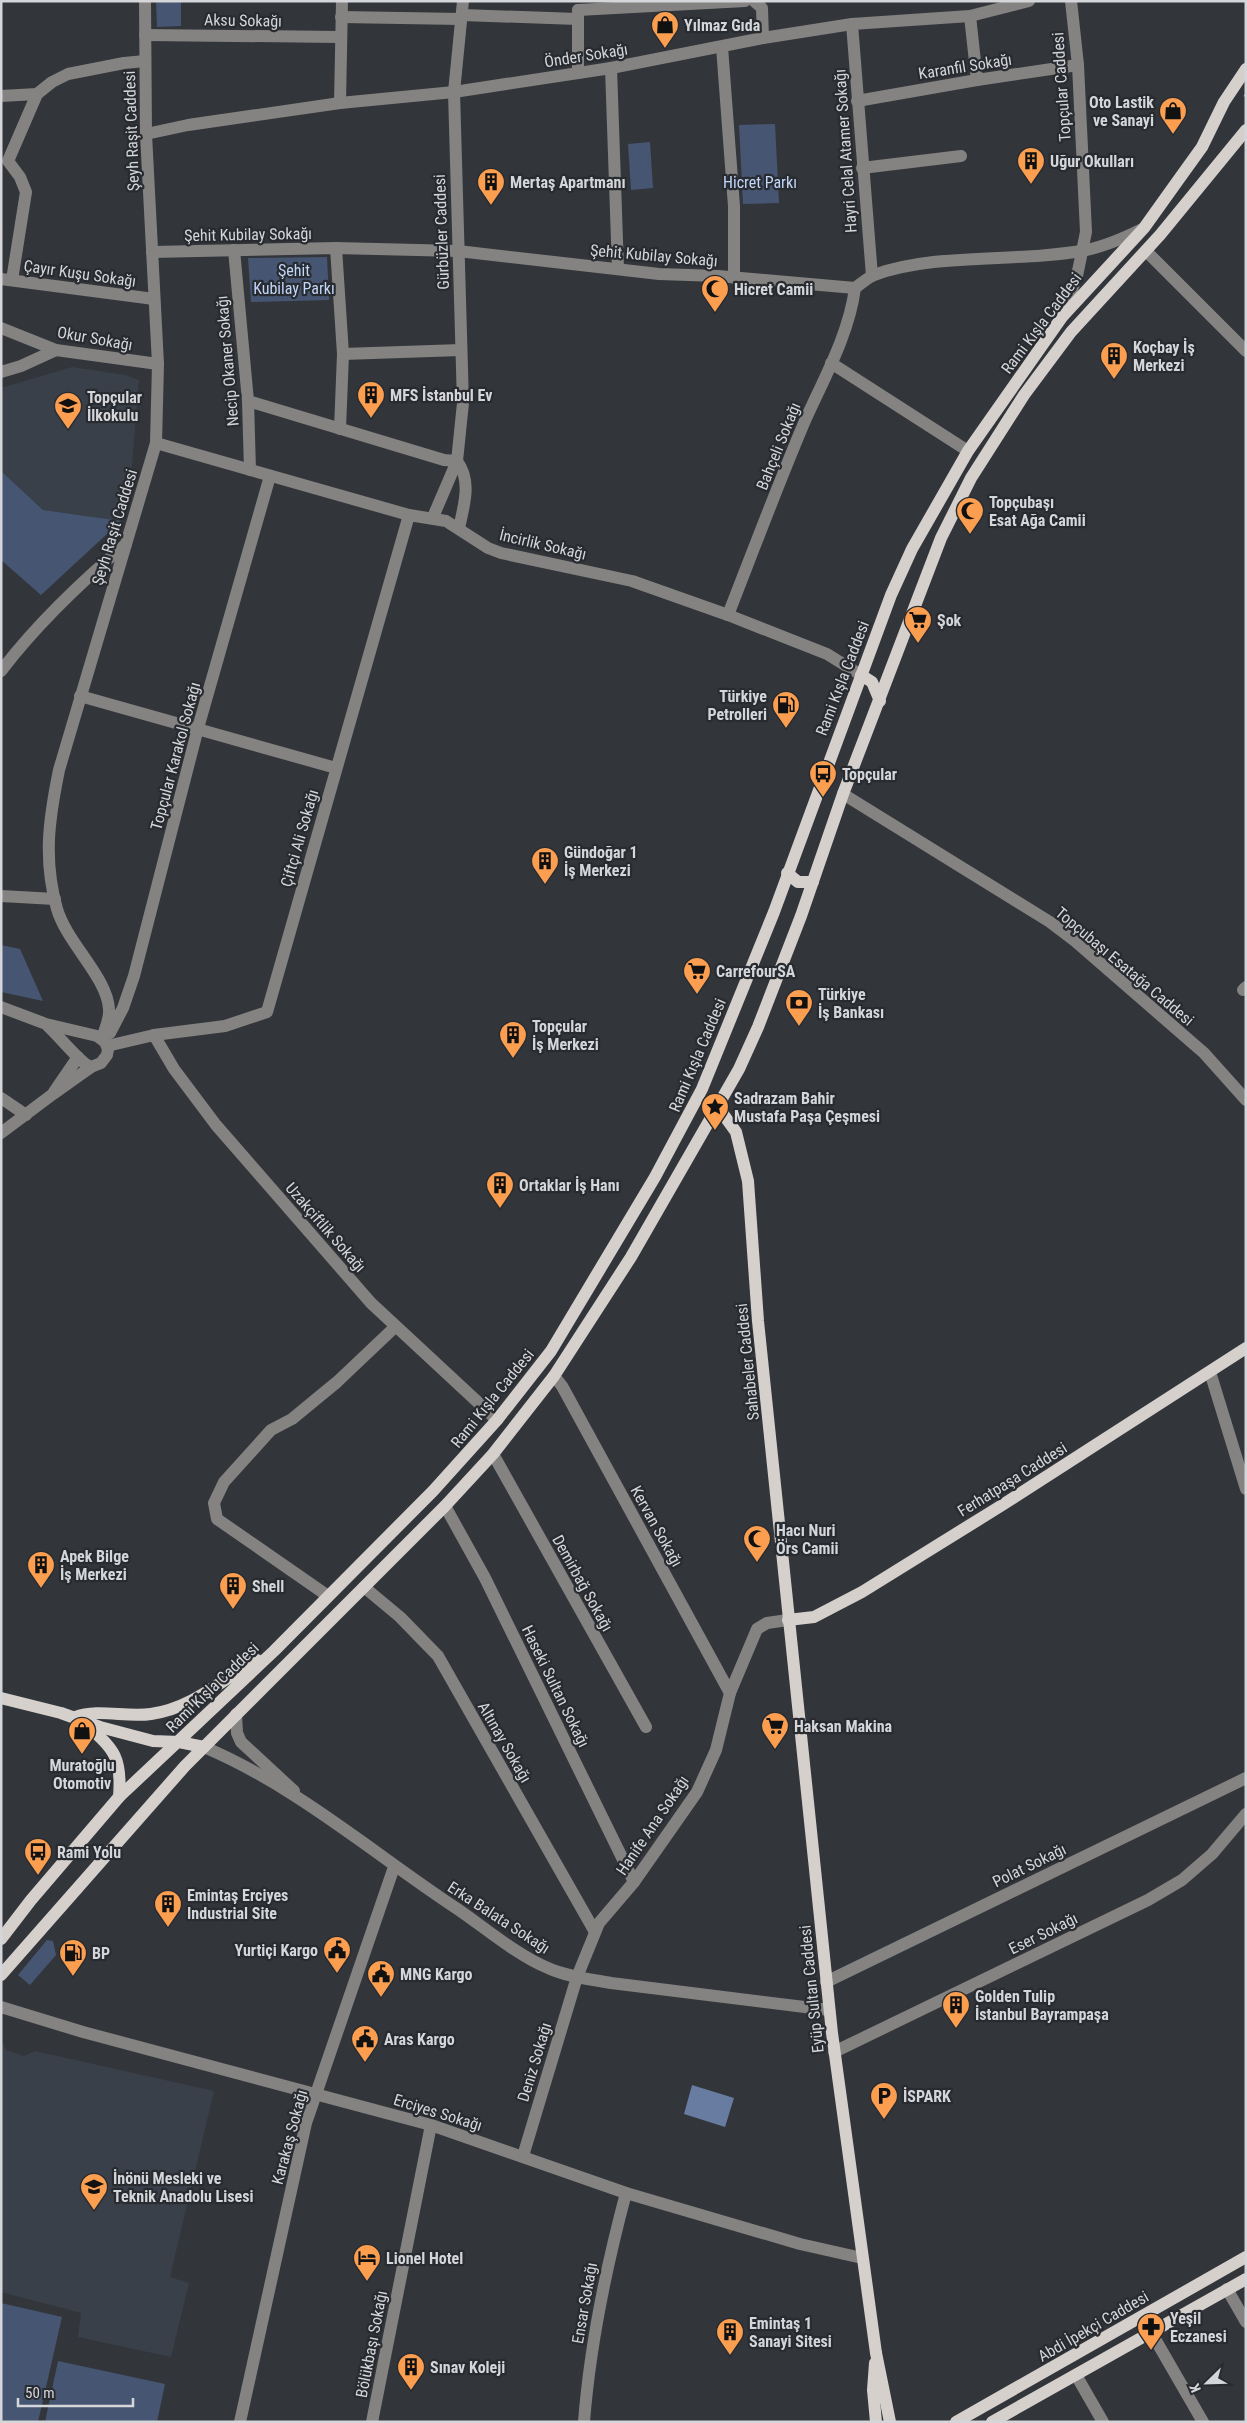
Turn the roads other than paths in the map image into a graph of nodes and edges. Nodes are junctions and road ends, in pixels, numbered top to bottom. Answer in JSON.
{"nodes":[{"id":1,"x":145,"y":1,"type":"edge"},
{"id":2,"x":342,"y":1,"type":"edge"},
{"id":3,"x":463,"y":1,"type":"edge"},
{"id":4,"x":745,"y":1,"type":"edge"},
{"id":5,"x":754,"y":1,"type":"edge"},
{"id":6,"x":1029,"y":1,"type":"edge"},
{"id":7,"x":1072,"y":1,"type":"edge"},
{"id":8,"x":578,"y":10,"type":"edge"},
{"id":9,"x":970,"y":16,"type":"junction"},
{"id":10,"x":341,"y":17,"type":"junction"},
{"id":11,"x":462,"y":17,"type":"junction"},
{"id":12,"x":852,"y":24,"type":"junction"},
{"id":13,"x":145,"y":35,"type":"junction"},
{"id":14,"x":340,"y":37,"type":"junction"},
{"id":15,"x":763,"y":38,"type":"junction"},
{"id":16,"x":722,"y":47,"type":"junction"},
{"id":17,"x":145,"y":61,"type":"junction"},
{"id":18,"x":1078,"y":65,"type":"junction"},
{"id":19,"x":611,"y":68,"type":"junction"},
{"id":20,"x":1246,"y":69,"type":"edge"},
{"id":21,"x":578,"y":73,"type":"junction"},
{"id":22,"x":977,"y":80,"type":"junction"},
{"id":23,"x":454,"y":92,"type":"junction"},
{"id":24,"x":37,"y":94,"type":"junction"},
{"id":25,"x":1,"y":96,"type":"edge"},
{"id":26,"x":857,"y":101,"type":"junction"},
{"id":27,"x":340,"y":102,"type":"junction"},
{"id":28,"x":1246,"y":130,"type":"edge"},
{"id":29,"x":146,"y":134,"type":"junction"},
{"id":30,"x":961,"y":156,"type":"dead end"},
{"id":31,"x":4,"y":164,"type":"edge"},
{"id":32,"x":862,"y":168,"type":"junction"},
{"id":33,"x":1144,"y":228,"type":"junction"},
{"id":34,"x":336,"y":248,"type":"junction"},
{"id":35,"x":234,"y":250,"type":"junction"},
{"id":36,"x":458,"y":251,"type":"junction"},
{"id":37,"x":1083,"y":251,"type":"junction"},
{"id":38,"x":1146,"y":251,"type":"junction"},
{"id":39,"x":152,"y":252,"type":"junction"},
{"id":40,"x":618,"y":269,"type":"junction"},
{"id":41,"x":872,"y":276,"type":"junction"},
{"id":42,"x":734,"y":278,"type":"junction"},
{"id":43,"x":7,"y":279,"type":"edge"},
{"id":44,"x":855,"y":288,"type":"junction"},
{"id":45,"x":154,"y":299,"type":"junction"},
{"id":46,"x":1062,"y":317,"type":"junction"},
{"id":47,"x":1,"y":328,"type":"edge"},
{"id":48,"x":56,"y":350,"type":"junction"},
{"id":49,"x":462,"y":350,"type":"junction"},
{"id":50,"x":1246,"y":351,"type":"edge"},
{"id":51,"x":343,"y":354,"type":"junction"},
{"id":52,"x":831,"y":363,"type":"junction"},
{"id":53,"x":158,"y":364,"type":"junction"},
{"id":54,"x":1,"y":372,"type":"edge"},
{"id":55,"x":248,"y":401,"type":"junction"},
{"id":56,"x":340,"y":429,"type":"junction"},
{"id":57,"x":156,"y":443,"type":"junction"},
{"id":58,"x":968,"y":451,"type":"junction"},
{"id":59,"x":457,"y":461,"type":"junction"},
{"id":60,"x":250,"y":470,"type":"junction"},
{"id":61,"x":270,"y":476,"type":"junction"},
{"id":62,"x":409,"y":515,"type":"junction"},
{"id":63,"x":433,"y":517,"type":"junction"},
{"id":64,"x":459,"y":528,"type":"junction"},
{"id":65,"x":127,"y":543,"type":"junction"},
{"id":66,"x":728,"y":615,"type":"junction"},
{"id":67,"x":1,"y":671,"type":"edge"},
{"id":68,"x":861,"y":675,"type":"junction"},
{"id":69,"x":80,"y":696,"type":"junction"},
{"id":70,"x":880,"y":701,"type":"junction"},
{"id":71,"x":198,"y":728,"type":"junction"},
{"id":72,"x":336,"y":768,"type":"junction"},
{"id":73,"x":843,"y":794,"type":"junction"},
{"id":74,"x":787,"y":873,"type":"junction"},
{"id":75,"x":813,"y":882,"type":"junction"},
{"id":76,"x":1,"y":896,"type":"edge"},
{"id":77,"x":54,"y":899,"type":"junction"},
{"id":78,"x":1,"y":1007,"type":"edge"},
{"id":79,"x":46,"y":1024,"type":"junction"},
{"id":80,"x":154,"y":1035,"type":"junction"},
{"id":81,"x":101,"y":1040,"type":"junction"},
{"id":82,"x":77,"y":1055,"type":"junction"},
{"id":83,"x":91,"y":1067,"type":"junction"},
{"id":84,"x":53,"y":1094,"type":"junction"},
{"id":85,"x":1,"y":1098,"type":"edge"},
{"id":86,"x":1246,"y":1100,"type":"edge"},
{"id":87,"x":718,"y":1107,"type":"junction"},
{"id":88,"x":690,"y":1114,"type":"junction"},
{"id":89,"x":26,"y":1115,"type":"junction"},
{"id":90,"x":1,"y":1133,"type":"edge"},
{"id":91,"x":395,"y":1327,"type":"junction"},
{"id":92,"x":1246,"y":1348,"type":"edge"},
{"id":93,"x":1210,"y":1372,"type":"junction"},
{"id":94,"x":554,"y":1376,"type":"junction"},
{"id":95,"x":498,"y":1420,"type":"junction"},
{"id":96,"x":493,"y":1454,"type":"junction"},
{"id":97,"x":1246,"y":1488,"type":"edge"},
{"id":98,"x":445,"y":1506,"type":"junction"},
{"id":99,"x":364,"y":1587,"type":"junction"},
{"id":100,"x":328,"y":1596,"type":"junction"},
{"id":101,"x":788,"y":1620,"type":"junction"},
{"id":102,"x":274,"y":1651,"type":"junction"},
{"id":103,"x":730,"y":1692,"type":"junction"},
{"id":104,"x":1,"y":1698,"type":"edge"},
{"id":105,"x":236,"y":1714,"type":"junction"},
{"id":106,"x":75,"y":1716,"type":"junction"},
{"id":107,"x":646,"y":1727,"type":"dead end"},
{"id":108,"x":179,"y":1742,"type":"junction"},
{"id":109,"x":204,"y":1747,"type":"junction"},
{"id":110,"x":1246,"y":1778,"type":"edge"},
{"id":111,"x":299,"y":1796,"type":"junction"},
{"id":112,"x":119,"y":1797,"type":"junction"},
{"id":113,"x":1246,"y":1814,"type":"edge"},
{"id":114,"x":394,"y":1867,"type":"junction"},
{"id":115,"x":634,"y":1882,"type":"junction"},
{"id":116,"x":595,"y":1932,"type":"junction"},
{"id":117,"x":1,"y":1939,"type":"edge"},
{"id":118,"x":1,"y":1975,"type":"edge"},
{"id":119,"x":577,"y":1977,"type":"junction"},
{"id":120,"x":826,"y":1982,"type":"junction"},
{"id":121,"x":1,"y":2007,"type":"edge"},
{"id":122,"x":829,"y":2010,"type":"junction"},
{"id":123,"x":834,"y":2052,"type":"junction"},
{"id":124,"x":315,"y":2095,"type":"junction"},
{"id":125,"x":431,"y":2126,"type":"junction"},
{"id":126,"x":523,"y":2156,"type":"junction"},
{"id":127,"x":626,"y":2193,"type":"junction"},
{"id":128,"x":862,"y":2258,"type":"junction"},
{"id":129,"x":1246,"y":2258,"type":"edge"},
{"id":130,"x":1246,"y":2279,"type":"edge"},
{"id":131,"x":1227,"y":2289,"type":"junction"},
{"id":132,"x":1246,"y":2322,"type":"edge"},
{"id":133,"x":1151,"y":2332,"type":"junction"},
{"id":134,"x":876,"y":2353,"type":"junction"},
{"id":135,"x":1076,"y":2375,"type":"junction"},
{"id":136,"x":1009,"y":2418,"type":"edge"},
{"id":137,"x":240,"y":2422,"type":"edge"},
{"id":138,"x":372,"y":2422,"type":"edge"},
{"id":139,"x":584,"y":2422,"type":"edge"},
{"id":140,"x":876,"y":2422,"type":"edge"},
{"id":141,"x":890,"y":2422,"type":"edge"},
{"id":142,"x":956,"y":2422,"type":"edge"},
{"id":143,"x":992,"y":2422,"type":"edge"},
{"id":144,"x":1103,"y":2422,"type":"edge"},
{"id":145,"x":1203,"y":2422,"type":"edge"}],
"edges":[{"from":1,"to":13,"type":"street","name":"Şeyh Raşit Caddesi"},
{"from":2,"to":10,"type":"street"},
{"from":3,"to":11,"type":"street","name":"Gürbüzler Caddesi"},
{"from":4,"to":8,"type":"street"},
{"from":5,"to":15,"type":"street"},
{"from":6,"to":9,"type":"street","name":"Önder Sokağı"},
{"from":7,"to":18,"type":"street","name":"Topçular Caddesi"},
{"from":8,"to":11,"type":"street"},
{"from":8,"to":21,"type":"street"},
{"from":9,"to":12,"type":"street","name":"Önder Sokağı"},
{"from":9,"to":22,"type":"street"},
{"from":10,"to":11,"type":"street"},
{"from":10,"to":14,"type":"street"},
{"from":11,"to":23,"type":"street","name":"Gürbüzler Caddesi"},
{"from":12,"to":15,"type":"street","name":"Önder Sokağı"},
{"from":12,"to":26,"type":"street","name":"Hayri Celal Atamer Sokağı"},
{"from":13,"to":14,"type":"street","name":"Aksu Sokağı"},
{"from":13,"to":17,"type":"street","name":"Şeyh Raşit Caddesi"},
{"from":14,"to":27,"type":"street"},
{"from":15,"to":16,"type":"street","name":"Önder Sokağı"},
{"from":16,"to":19,"type":"street","name":"Önder Sokağı"},
{"from":16,"to":42,"type":"street"},
{"from":17,"to":24,"type":"street"},
{"from":17,"to":29,"type":"street","name":"Şeyh Raşit Caddesi"},
{"from":18,"to":22,"type":"street","name":"Karanfil Sokağı"},
{"from":18,"to":37,"type":"street","name":"Topçular Caddesi"},
{"from":19,"to":21,"type":"street","name":"Önder Sokağı"},
{"from":19,"to":40,"type":"street"},
{"from":20,"to":33,"type":"main road","name":"Rami Kışla Caddesi"},
{"from":21,"to":23,"type":"street","name":"Önder Sokağı"},
{"from":22,"to":26,"type":"street","name":"Karanfil Sokağı"},
{"from":23,"to":27,"type":"street","name":"Önder Sokağı"},
{"from":23,"to":36,"type":"street","name":"Gürbüzler Caddesi"},
{"from":24,"to":25,"type":"street"},
{"from":24,"to":31,"type":"street"},
{"from":26,"to":32,"type":"street","name":"Hayri Celal Atamer Sokağı"},
{"from":27,"to":29,"type":"street","name":"Önder Sokağı"},
{"from":28,"to":38,"type":"main road","name":"Rami Kışla Caddesi"},
{"from":29,"to":39,"type":"street","name":"Şeyh Raşit Caddesi"},
{"from":30,"to":32,"type":"street"},
{"from":31,"to":43,"type":"street"},
{"from":32,"to":41,"type":"street","name":"Hayri Celal Atamer Sokağı"},
{"from":33,"to":37,"type":"street"},
{"from":33,"to":46,"type":"main road","name":"Rami Kışla Caddesi"},
{"from":34,"to":35,"type":"street","name":"Şehit Kubilay Sokağı"},
{"from":34,"to":36,"type":"street","name":"Şehit Kubilay Sokağı"},
{"from":34,"to":51,"type":"street"},
{"from":35,"to":39,"type":"street","name":"Şehit Kubilay Sokağı"},
{"from":35,"to":55,"type":"street","name":"Necip Okaner Sokağı"},
{"from":36,"to":40,"type":"street","name":"Şehit Kubilay Sokağı"},
{"from":36,"to":49,"type":"street","name":"Gürbüzler Caddesi"},
{"from":37,"to":41,"type":"street"},
{"from":37,"to":46,"type":"street","name":"Topçular Caddesi"},
{"from":38,"to":50,"type":"street"},
{"from":38,"to":70,"type":"main road","name":"Rami Kışla Caddesi"},
{"from":39,"to":45,"type":"street","name":"Şeyh Raşit Caddesi"},
{"from":40,"to":42,"type":"street","name":"Şehit Kubilay Sokağı"},
{"from":41,"to":44,"type":"street"},
{"from":42,"to":44,"type":"street","name":"Şehit Kubilay Sokağı"},
{"from":43,"to":45,"type":"street","name":"Çayır Kuşu Sokağı"},
{"from":44,"to":52,"type":"street","name":"Bahçeli Sokağı"},
{"from":45,"to":53,"type":"street","name":"Şeyh Raşit Caddesi"},
{"from":46,"to":58,"type":"main road","name":"Rami Kışla Caddesi"},
{"from":47,"to":48,"type":"street","name":"Okur Sokağı"},
{"from":48,"to":53,"type":"street","name":"Okur Sokağı"},
{"from":48,"to":54,"type":"street"},
{"from":49,"to":51,"type":"street"},
{"from":49,"to":59,"type":"street","name":"Gürbüzler Caddesi"},
{"from":51,"to":56,"type":"street"},
{"from":52,"to":58,"type":"street"},
{"from":52,"to":66,"type":"street","name":"Bahçeli Sokağı"},
{"from":53,"to":57,"type":"street","name":"Şeyh Raşit Caddesi"},
{"from":55,"to":56,"type":"street"},
{"from":55,"to":60,"type":"street","name":"Necip Okaner Sokağı"},
{"from":56,"to":59,"type":"street"},
{"from":57,"to":60,"type":"street","name":"İncirlik Sokağı"},
{"from":57,"to":65,"type":"street","name":"Şeyh Raşit Caddesi"},
{"from":58,"to":68,"type":"main road","name":"Rami Kışla Caddesi"},
{"from":59,"to":63,"type":"street"},
{"from":59,"to":64,"type":"street"},
{"from":60,"to":61,"type":"street","name":"İncirlik Sokağı"},
{"from":61,"to":62,"type":"street","name":"İncirlik Sokağı"},
{"from":61,"to":71,"type":"street","name":"Topçular Karakol Sokağı"},
{"from":62,"to":63,"type":"street","name":"İncirlik Sokağı"},
{"from":62,"to":72,"type":"street","name":"Çiftçi Ali Sokağı"},
{"from":63,"to":64,"type":"street","name":"İncirlik Sokağı"},
{"from":64,"to":66,"type":"street","name":"İncirlik Sokağı"},
{"from":65,"to":67,"type":"street"},
{"from":65,"to":69,"type":"street","name":"Şeyh Raşit Caddesi"},
{"from":66,"to":68,"type":"street","name":"İncirlik Sokağı"},
{"from":68,"to":70,"type":"main road"},
{"from":68,"to":74,"type":"main road","name":"Rami Kışla Caddesi"},
{"from":69,"to":71,"type":"street"},
{"from":69,"to":77,"type":"street","name":"Şeyh Raşit Caddesi"},
{"from":70,"to":73,"type":"main road","name":"Rami Kışla Caddesi"},
{"from":71,"to":72,"type":"street"},
{"from":71,"to":81,"type":"street","name":"Topçular Karakol Sokağı"},
{"from":72,"to":80,"type":"street","name":"Çiftçi Ali Sokağı"},
{"from":73,"to":75,"type":"main road","name":"Rami Kışla Caddesi"},
{"from":73,"to":86,"type":"street","name":"Topçubaşı Esatağa Caddesi"},
{"from":74,"to":75,"type":"main road"},
{"from":74,"to":88,"type":"main road","name":"Rami Kışla Caddesi"},
{"from":75,"to":87,"type":"main road","name":"Rami Kışla Caddesi"},
{"from":76,"to":77,"type":"street"},
{"from":77,"to":81,"type":"street","name":"Şeyh Raşit Caddesi"},
{"from":78,"to":79,"type":"street"},
{"from":79,"to":81,"type":"street"},
{"from":79,"to":82,"type":"street"},
{"from":80,"to":81,"type":"street","name":"Çiftçi Ali Sokağı"},
{"from":80,"to":91,"type":"street","name":"Uzakçiftlik Sokağı"},
{"from":81,"to":82,"type":"street"},
{"from":81,"to":83,"type":"street"},
{"from":82,"to":83,"type":"street"},
{"from":82,"to":84,"type":"street"},
{"from":83,"to":84,"type":"street"},
{"from":84,"to":89,"type":"street"},
{"from":85,"to":89,"type":"street"},
{"from":87,"to":88,"type":"main road"},
{"from":87,"to":94,"type":"main road","name":"Rami Kışla Caddesi"},
{"from":87,"to":101,"type":"main road","name":"Sahabeler Caddesi"},
{"from":88,"to":95,"type":"main road","name":"Rami Kışla Caddesi"},
{"from":89,"to":90,"type":"street"},
{"from":91,"to":95,"type":"street","name":"Uzakçiftlik Sokağı"},
{"from":91,"to":100,"type":"street"},
{"from":92,"to":93,"type":"main road","name":"Ferhatpaşa Caddesi"},
{"from":93,"to":97,"type":"street"},
{"from":93,"to":101,"type":"main road","name":"Ferhatpaşa Caddesi"},
{"from":94,"to":96,"type":"main road","name":"Rami Kışla Caddesi"},
{"from":94,"to":103,"type":"street","name":"Kervan Sokağı"},
{"from":95,"to":100,"type":"main road","name":"Rami Kışla Caddesi"},
{"from":96,"to":98,"type":"main road","name":"Rami Kışla Caddesi"},
{"from":96,"to":107,"type":"street","name":"Demirbağ Sokağı"},
{"from":98,"to":99,"type":"main road","name":"Rami Kışla Caddesi"},
{"from":98,"to":115,"type":"street","name":"Haseki Sultan Sokağı"},
{"from":99,"to":105,"type":"main road","name":"Rami Kışla Caddesi"},
{"from":99,"to":116,"type":"street","name":"Altınay Sokağı"},
{"from":100,"to":102,"type":"main road","name":"Rami Kışla Caddesi"},
{"from":101,"to":103,"type":"street","name":"Hanife Ana Sokağı"},
{"from":101,"to":120,"type":"main road","name":"Eyüp Sultan Caddesi"},
{"from":102,"to":106,"type":"main road"},
{"from":102,"to":108,"type":"main road","name":"Rami Kışla Caddesi"},
{"from":103,"to":115,"type":"street","name":"Hanife Ana Sokağı"},
{"from":104,"to":106,"type":"main road"},
{"from":105,"to":109,"type":"main road","name":"Rami Kışla Caddesi"},
{"from":105,"to":111,"type":"street","name":"Erka Balata Sokağı"},
{"from":106,"to":108,"type":"main road"},
{"from":106,"to":112,"type":"main road"},
{"from":108,"to":109,"type":"main road"},
{"from":108,"to":112,"type":"main road","name":"Rami Kışla Caddesi"},
{"from":109,"to":111,"type":"street","name":"Erka Balata Sokağı"},
{"from":109,"to":118,"type":"main road","name":"Rami Kışla Caddesi"},
{"from":110,"to":120,"type":"street","name":"Polat Sokağı"},
{"from":111,"to":114,"type":"street","name":"Erka Balata Sokağı"},
{"from":112,"to":117,"type":"main road","name":"Rami Kışla Caddesi"},
{"from":113,"to":123,"type":"street","name":"Eser Sokağı"},
{"from":114,"to":119,"type":"street","name":"Erka Balata Sokağı"},
{"from":114,"to":124,"type":"street","name":"Karakaş Sokağı"},
{"from":115,"to":116,"type":"street","name":"Hanife Ana Sokağı"},
{"from":116,"to":119,"type":"street","name":"Hanife Ana Sokağı"},
{"from":119,"to":122,"type":"street","name":"Erka Balata Sokağı"},
{"from":119,"to":126,"type":"street","name":"Deniz Sokağı"},
{"from":120,"to":122,"type":"main road","name":"Eyüp Sultan Caddesi"},
{"from":121,"to":124,"type":"street","name":"Erciyes Sokağı"},
{"from":122,"to":123,"type":"main road","name":"Eyüp Sultan Caddesi"},
{"from":123,"to":128,"type":"main road","name":"Eyüp Sultan Caddesi"},
{"from":124,"to":125,"type":"street","name":"Erciyes Sokağı"},
{"from":124,"to":137,"type":"street","name":"Karakaş Sokağı"},
{"from":125,"to":126,"type":"street","name":"Erciyes Sokağı"},
{"from":125,"to":138,"type":"street","name":"Bölükbaşı Sokağı"},
{"from":126,"to":127,"type":"street","name":"Erciyes Sokağı"},
{"from":127,"to":128,"type":"street","name":"Erciyes Sokağı"},
{"from":127,"to":139,"type":"street","name":"Ensar Sokağı"},
{"from":128,"to":134,"type":"main road","name":"Eyüp Sultan Caddesi"},
{"from":129,"to":142,"type":"main road","name":"Abdi İpekçi Caddesi"},
{"from":130,"to":131,"type":"main road","name":"Abdi İpekçi Caddesi"},
{"from":131,"to":132,"type":"street"},
{"from":131,"to":133,"type":"main road","name":"Abdi İpekçi Caddesi"},
{"from":133,"to":135,"type":"main road","name":"Abdi İpekçi Caddesi"},
{"from":133,"to":145,"type":"street"},
{"from":134,"to":140,"type":"main road","name":"Eyüp Sultan Caddesi"},
{"from":134,"to":141,"type":"main road","name":"Eyüp Sultan Caddesi"},
{"from":135,"to":136,"type":"main road","name":"Abdi İpekçi Caddesi"},
{"from":135,"to":144,"type":"street"},
{"from":136,"to":143,"type":"main road","name":"Abdi İpekçi Caddesi"}]}
